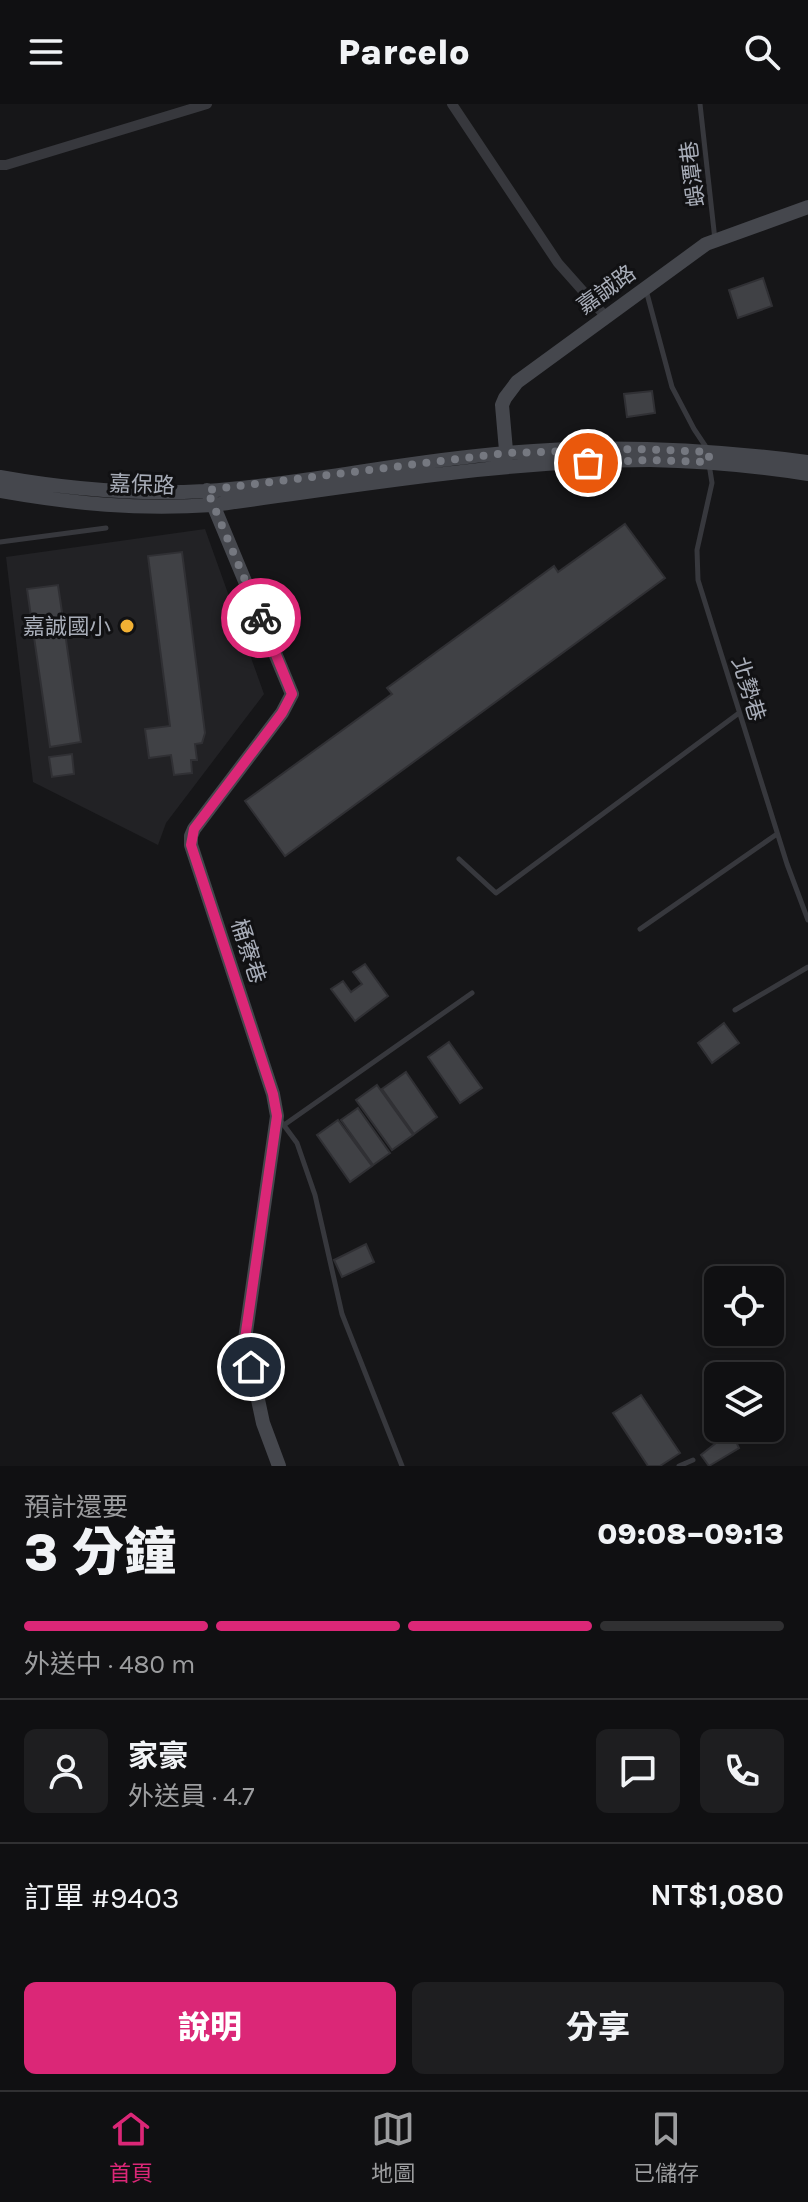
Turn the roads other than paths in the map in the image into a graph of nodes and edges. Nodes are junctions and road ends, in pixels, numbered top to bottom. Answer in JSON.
{"nodes":[{"id":1,"x":207,"y":104,"type":"edge"},
{"id":2,"x":452,"y":104,"type":"edge"},
{"id":3,"x":700,"y":104,"type":"edge"},
{"id":4,"x":0,"y":165,"type":"edge"},
{"id":5,"x":808,"y":207,"type":"edge"},
{"id":6,"x":715,"y":241,"type":"junction"},
{"id":7,"x":645,"y":287,"type":"junction"},
{"id":8,"x":606,"y":317,"type":"junction"},
{"id":9,"x":709,"y":457,"type":"junction"},
{"id":10,"x":507,"y":460,"type":"junction"},
{"id":11,"x":808,"y":462,"type":"edge"},
{"id":12,"x":808,"y":474,"type":"edge"},
{"id":13,"x":0,"y":477,"type":"edge"},
{"id":14,"x":207,"y":490,"type":"junction"},
{"id":15,"x":0,"y":491,"type":"edge"},
{"id":16,"x":213,"y":505,"type":"junction"},
{"id":17,"x":106,"y":528,"type":"dead end"},
{"id":18,"x":0,"y":542,"type":"edge"},
{"id":19,"x":739,"y":713,"type":"junction"},
{"id":20,"x":777,"y":834,"type":"junction"},
{"id":21,"x":459,"y":859,"type":"dead end"},
{"id":22,"x":808,"y":920,"type":"edge"},
{"id":23,"x":640,"y":929,"type":"dead end"},
{"id":24,"x":808,"y":967,"type":"edge"},
{"id":25,"x":472,"y":993,"type":"dead end"},
{"id":26,"x":735,"y":1010,"type":"dead end"},
{"id":27,"x":280,"y":1121,"type":"junction"},
{"id":28,"x":693,"y":1460,"type":"dead end"},
{"id":29,"x":279,"y":1466,"type":"edge"},
{"id":30,"x":402,"y":1466,"type":"edge"},
{"id":31,"x":679,"y":1466,"type":"edge"}],
"edges":[{"from":1,"to":4,"type":"street"},
{"from":2,"to":8,"type":"street"},
{"from":3,"to":6,"type":"lane","name":"蜈潭巷"},
{"from":5,"to":6,"type":"street","name":"嘉誠路"},
{"from":6,"to":7,"type":"street","name":"嘉誠路"},
{"from":7,"to":8,"type":"street","name":"嘉誠路"},
{"from":7,"to":9,"type":"lane"},
{"from":8,"to":10,"type":"street","name":"嘉誠路"},
{"from":9,"to":10,"type":"street","name":"嘉保路"},
{"from":9,"to":11,"type":"street","name":"嘉保路"},
{"from":9,"to":12,"type":"street","name":"嘉保路"},
{"from":9,"to":19,"type":"lane","name":"北勢巷"},
{"from":10,"to":14,"type":"street","name":"嘉保路"},
{"from":10,"to":16,"type":"street","name":"嘉保路"},
{"from":13,"to":14,"type":"street","name":"嘉保路"},
{"from":14,"to":16,"type":"street","name":"桶寮巷"},
{"from":15,"to":16,"type":"street","name":"嘉保路"},
{"from":16,"to":27,"type":"street","name":"桶寮巷"},
{"from":17,"to":18,"type":"lane"},
{"from":19,"to":20,"type":"lane","name":"北勢巷"},
{"from":19,"to":21,"type":"lane"},
{"from":20,"to":22,"type":"lane","name":"北勢巷"},
{"from":20,"to":23,"type":"lane"},
{"from":24,"to":26,"type":"lane"},
{"from":25,"to":27,"type":"lane"},
{"from":27,"to":29,"type":"street","name":"桶寮巷"},
{"from":27,"to":30,"type":"lane"},
{"from":28,"to":31,"type":"lane"}]}
